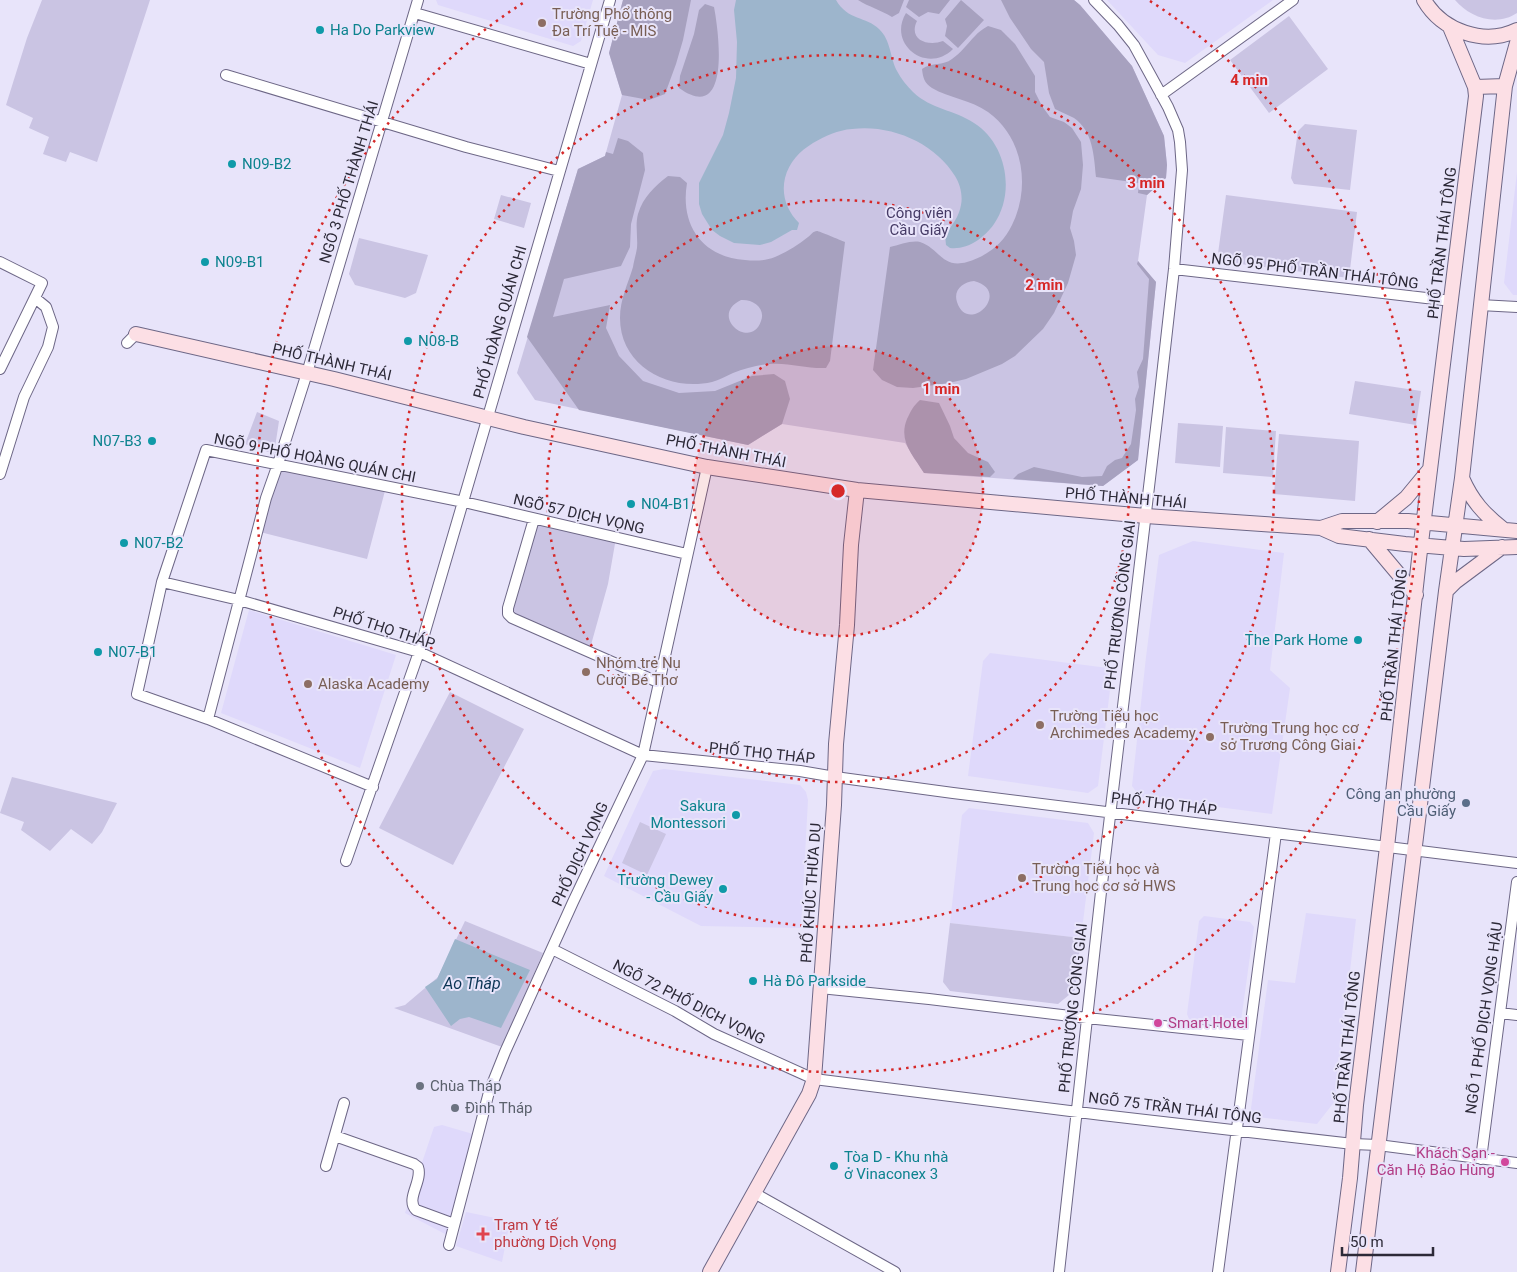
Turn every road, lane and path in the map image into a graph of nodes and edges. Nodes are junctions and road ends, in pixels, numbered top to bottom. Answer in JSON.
{"nodes":[{"id":1,"x":418,"y":0,"type":"edge"},
{"id":2,"x":610,"y":0,"type":"edge"},
{"id":3,"x":1094,"y":0,"type":"edge"},
{"id":4,"x":1293,"y":0,"type":"edge"},
{"id":5,"x":1424,"y":0,"type":"edge"},
{"id":6,"x":415,"y":13,"type":"junction"},
{"id":7,"x":1450,"y":26,"type":"junction"},
{"id":8,"x":1517,"y":30,"type":"edge"},
{"id":9,"x":1517,"y":43,"type":"edge"},
{"id":10,"x":591,"y":64,"type":"junction"},
{"id":11,"x":226,"y":75,"type":"dead end"},
{"id":12,"x":1505,"y":86,"type":"junction"},
{"id":13,"x":1475,"y":87,"type":"junction"},
{"id":14,"x":1161,"y":95,"type":"junction"},
{"id":15,"x":383,"y":122,"type":"junction"},
{"id":16,"x":560,"y":172,"type":"junction"},
{"id":17,"x":0,"y":262,"type":"edge"},
{"id":18,"x":1174,"y":269,"type":"junction"},
{"id":19,"x":35,"y":298,"type":"junction"},
{"id":20,"x":1452,"y":301,"type":"junction"},
{"id":21,"x":1480,"y":305,"type":"junction"},
{"id":22,"x":1517,"y":307,"type":"edge"},
{"id":23,"x":132,"y":338,"type":"dead end"},
{"id":24,"x":0,"y":370,"type":"edge"},
{"id":25,"x":307,"y":373,"type":"junction"},
{"id":26,"x":488,"y":417,"type":"junction"},
{"id":27,"x":278,"y":464,"type":"junction"},
{"id":28,"x":707,"y":467,"type":"junction"},
{"id":29,"x":1430,"y":469,"type":"junction"},
{"id":30,"x":0,"y":474,"type":"edge"},
{"id":31,"x":1462,"y":478,"type":"junction"},
{"id":32,"x":857,"y":490,"type":"junction"},
{"id":33,"x":464,"y":502,"type":"junction"},
{"id":34,"x":1146,"y":516,"type":"junction"},
{"id":35,"x":534,"y":519,"type":"junction"},
{"id":36,"x":1378,"y":522,"type":"junction"},
{"id":37,"x":1424,"y":523,"type":"junction"},
{"id":38,"x":1456,"y":525,"type":"junction"},
{"id":39,"x":1321,"y":528,"type":"junction"},
{"id":40,"x":1510,"y":530,"type":"edge"},
{"id":41,"x":1369,"y":539,"type":"junction"},
{"id":42,"x":1421,"y":546,"type":"junction"},
{"id":43,"x":1502,"y":547,"type":"junction"},
{"id":44,"x":1517,"y":547,"type":"edge"},
{"id":45,"x":1452,"y":548,"type":"junction"},
{"id":46,"x":687,"y":554,"type":"junction"},
{"id":47,"x":162,"y":582,"type":"junction"},
{"id":48,"x":1446,"y":591,"type":"junction"},
{"id":49,"x":1416,"y":595,"type":"junction"},
{"id":50,"x":239,"y":600,"type":"junction"},
{"id":51,"x":419,"y":652,"type":"junction"},
{"id":52,"x":660,"y":683,"type":"junction"},
{"id":53,"x":208,"y":719,"type":"junction"},
{"id":54,"x":643,"y":755,"type":"junction"},
{"id":55,"x":835,"y":777,"type":"junction"},
{"id":56,"x":372,"y":788,"type":"junction"},
{"id":57,"x":1110,"y":812,"type":"junction"},
{"id":58,"x":1276,"y":833,"type":"junction"},
{"id":59,"x":1387,"y":846,"type":"junction"},
{"id":60,"x":1414,"y":850,"type":"junction"},
{"id":61,"x":346,"y":861,"type":"dead end"},
{"id":62,"x":1517,"y":864,"type":"edge"},
{"id":63,"x":1517,"y":882,"type":"edge"},
{"id":64,"x":1513,"y":942,"type":"edge"},
{"id":65,"x":552,"y":949,"type":"junction"},
{"id":66,"x":820,"y":988,"type":"junction"},
{"id":67,"x":1500,"y":1013,"type":"junction"},
{"id":68,"x":1517,"y":1015,"type":"edge"},
{"id":69,"x":1087,"y":1018,"type":"junction"},
{"id":70,"x":1248,"y":1035,"type":"junction"},
{"id":71,"x":814,"y":1079,"type":"junction"},
{"id":72,"x":344,"y":1103,"type":"dead end"},
{"id":73,"x":1077,"y":1111,"type":"junction"},
{"id":74,"x":1237,"y":1131,"type":"junction"},
{"id":75,"x":335,"y":1136,"type":"junction"},
{"id":76,"x":1353,"y":1144,"type":"junction"},
{"id":77,"x":1378,"y":1146,"type":"junction"},
{"id":78,"x":1481,"y":1158,"type":"junction"},
{"id":79,"x":1517,"y":1163,"type":"edge"},
{"id":80,"x":326,"y":1166,"type":"dead end"},
{"id":81,"x":754,"y":1193,"type":"junction"},
{"id":82,"x":454,"y":1224,"type":"junction"},
{"id":83,"x":449,"y":1246,"type":"dead end"},
{"id":84,"x":710,"y":1272,"type":"edge"},
{"id":85,"x":896,"y":1272,"type":"edge"},
{"id":86,"x":1059,"y":1272,"type":"edge"},
{"id":87,"x":1218,"y":1272,"type":"edge"},
{"id":88,"x":1338,"y":1272,"type":"edge"},
{"id":89,"x":1363,"y":1272,"type":"edge"}],
"edges":[{"from":1,"to":6,"type":"street","name":"NGÕ 3 PHỐ THÀNH THÁI"},
{"from":2,"to":10,"type":"street","name":"PHỐ HOÀNG QUÁN CHI"},
{"from":3,"to":14,"type":"street","name":"PHỐ TRƯƠNG CÔNG GIAI"},
{"from":4,"to":14,"type":"street"},
{"from":5,"to":7,"type":"main road"},
{"from":6,"to":10,"type":"street"},
{"from":6,"to":15,"type":"street","name":"NGÕ 3 PHỐ THÀNH THÁI"},
{"from":7,"to":8,"type":"main road"},
{"from":7,"to":13,"type":"main road","name":"PHỐ TRẦN THÁI TÔNG"},
{"from":9,"to":12,"type":"main road"},
{"from":10,"to":16,"type":"street","name":"PHỐ HOÀNG QUÁN CHI"},
{"from":11,"to":15,"type":"street"},
{"from":12,"to":13,"type":"main road"},
{"from":12,"to":21,"type":"main road"},
{"from":13,"to":20,"type":"main road","name":"PHỐ TRẦN THÁI TÔNG"},
{"from":14,"to":18,"type":"street","name":"PHỐ TRƯƠNG CÔNG GIAI"},
{"from":15,"to":16,"type":"street"},
{"from":15,"to":25,"type":"street","name":"NGÕ 3 PHỐ THÀNH THÁI"},
{"from":16,"to":26,"type":"street","name":"PHỐ HOÀNG QUÁN CHI"},
{"from":17,"to":19,"type":"street"},
{"from":18,"to":20,"type":"street","name":"NGÕ 95 PHỐ TRẦN THÁI TÔNG"},
{"from":18,"to":34,"type":"street","name":"PHỐ TRƯƠNG CÔNG GIAI"},
{"from":19,"to":24,"type":"street"},
{"from":19,"to":30,"type":"street"},
{"from":20,"to":29,"type":"main road","name":"PHỐ TRẦN THÁI TÔNG"},
{"from":21,"to":22,"type":"street"},
{"from":21,"to":31,"type":"main road"},
{"from":23,"to":25,"type":"main road","name":"PHỐ THÀNH THÁI"},
{"from":25,"to":26,"type":"main road","name":"PHỐ THÀNH THÁI"},
{"from":25,"to":27,"type":"street","name":"NGÕ 3 PHỐ THÀNH THÁI"},
{"from":26,"to":28,"type":"main road","name":"PHỐ THÀNH THÁI"},
{"from":26,"to":33,"type":"street","name":"PHỐ HOÀNG QUÁN CHI"},
{"from":27,"to":33,"type":"street","name":"NGÕ 9 PHỐ HOÀNG QUÁN CHI"},
{"from":27,"to":47,"type":"street","name":"NGÕ 9 PHỐ HOÀNG QUÁN CHI"},
{"from":27,"to":50,"type":"street","name":"NGÕ 3 PHỐ THÀNH THÁI"},
{"from":28,"to":32,"type":"main road","name":"PHỐ THÀNH THÁI"},
{"from":28,"to":46,"type":"street","name":"PHỐ DỊCH VỌNG"},
{"from":29,"to":36,"type":"main road"},
{"from":29,"to":37,"type":"main road","name":"PHỐ TRẦN THÁI TÔNG"},
{"from":31,"to":38,"type":"main road"},
{"from":31,"to":40,"type":"main road"},
{"from":32,"to":34,"type":"main road","name":"PHỐ THÀNH THÁI"},
{"from":32,"to":55,"type":"main road","name":"PHỐ KHÚC THỪA DỤ"},
{"from":33,"to":35,"type":"street","name":"NGÕ 57 DỊCH VỌNG"},
{"from":33,"to":51,"type":"street","name":"PHỐ HOÀNG QUÁN CHI"},
{"from":34,"to":39,"type":"main road","name":"PHỐ THÀNH THÁI"},
{"from":34,"to":57,"type":"street","name":"PHỐ TRƯƠNG CÔNG GIAI"},
{"from":35,"to":46,"type":"street","name":"NGÕ 57 DỊCH VỌNG"},
{"from":35,"to":52,"type":"street"},
{"from":36,"to":37,"type":"main road","name":"PHỐ THÀNH THÁI"},
{"from":36,"to":39,"type":"main road","name":"PHỐ THÀNH THÁI"},
{"from":37,"to":38,"type":"main road","name":"PHỐ THÀNH THÁI"},
{"from":37,"to":42,"type":"main road","name":"PHỐ TRẦN THÁI TÔNG"},
{"from":38,"to":40,"type":"main road","name":"PHỐ THÀNH THÁI"},
{"from":38,"to":45,"type":"main road"},
{"from":39,"to":41,"type":"main road","name":"PHỐ THÀNH THÁI"},
{"from":41,"to":42,"type":"main road","name":"PHỐ THÀNH THÁI"},
{"from":41,"to":49,"type":"main road"},
{"from":42,"to":45,"type":"main road","name":"PHỐ THÀNH THÁI"},
{"from":42,"to":49,"type":"main road","name":"PHỐ TRẦN THÁI TÔNG"},
{"from":43,"to":44,"type":"main road","name":"PHỐ THÀNH THÁI"},
{"from":43,"to":45,"type":"main road","name":"PHỐ THÀNH THÁI"},
{"from":43,"to":48,"type":"main road"},
{"from":45,"to":48,"type":"main road"},
{"from":46,"to":52,"type":"street","name":"PHỐ DỊCH VỌNG"},
{"from":47,"to":50,"type":"street","name":"PHỐ THỌ THÁP"},
{"from":47,"to":53,"type":"street"},
{"from":48,"to":60,"type":"main road"},
{"from":49,"to":59,"type":"main road","name":"PHỐ TRẦN THÁI TÔNG"},
{"from":50,"to":51,"type":"street","name":"PHỐ THỌ THÁP"},
{"from":50,"to":53,"type":"street","name":"NGÕ 3 PHỐ THÀNH THÁI"},
{"from":51,"to":54,"type":"street","name":"PHỐ THỌ THÁP"},
{"from":51,"to":56,"type":"street","name":"PHỐ HOÀNG QUÁN CHI"},
{"from":52,"to":54,"type":"street","name":"PHỐ DỊCH VỌNG"},
{"from":53,"to":56,"type":"street"},
{"from":54,"to":55,"type":"street","name":"PHỐ THỌ THÁP"},
{"from":54,"to":65,"type":"street","name":"PHỐ DỊCH VỌNG"},
{"from":55,"to":57,"type":"street","name":"PHỐ THỌ THÁP"},
{"from":55,"to":66,"type":"main road","name":"PHỐ KHÚC THỪA DỤ"},
{"from":56,"to":61,"type":"street","name":"PHỐ HOÀNG QUÁN CHI"},
{"from":57,"to":58,"type":"street","name":"PHỐ THỌ THÁP"},
{"from":57,"to":69,"type":"street","name":"PHỐ TRƯƠNG CÔNG GIAI"},
{"from":58,"to":59,"type":"street","name":"PHỐ THỌ THÁP"},
{"from":58,"to":70,"type":"street"},
{"from":59,"to":60,"type":"street","name":"PHỐ THỌ THÁP"},
{"from":59,"to":76,"type":"main road","name":"PHỐ TRẦN THÁI TÔNG"},
{"from":60,"to":62,"type":"street","name":"PHỐ THỌ THÁP"},
{"from":60,"to":77,"type":"main road"},
{"from":63,"to":64,"type":"street","name":"NGÕ 1 PHỐ DỊCH VỌNG HẬU"},
{"from":64,"to":67,"type":"street","name":"NGÕ 1 PHỐ DỊCH VỌNG HẬU"},
{"from":65,"to":71,"type":"street","name":"NGÕ 72 PHỐ DỊCH VỌNG"},
{"from":65,"to":82,"type":"street","name":"PHỐ DỊCH VỌNG"},
{"from":66,"to":69,"type":"street"},
{"from":66,"to":71,"type":"main road","name":"PHỐ KHÚC THỪA DỤ"},
{"from":67,"to":68,"type":"street"},
{"from":67,"to":78,"type":"street","name":"NGÕ 1 PHỐ DỊCH VỌNG HẬU"},
{"from":69,"to":70,"type":"street"},
{"from":69,"to":73,"type":"street","name":"PHỐ TRƯƠNG CÔNG GIAI"},
{"from":70,"to":74,"type":"street"},
{"from":71,"to":73,"type":"street","name":"NGÕ 75 TRẦN THÁI TÔNG"},
{"from":71,"to":81,"type":"main road","name":"PHỐ KHÚC THỪA DỤ"},
{"from":72,"to":75,"type":"street"},
{"from":73,"to":74,"type":"street","name":"NGÕ 75 TRẦN THÁI TÔNG"},
{"from":73,"to":86,"type":"street","name":"PHỐ TRƯƠNG CÔNG GIAI"},
{"from":74,"to":76,"type":"street","name":"NGÕ 75 TRẦN THÁI TÔNG"},
{"from":74,"to":87,"type":"street"},
{"from":75,"to":80,"type":"street"},
{"from":75,"to":82,"type":"street"},
{"from":76,"to":77,"type":"street","name":"NGÕ 75 TRẦN THÁI TÔNG"},
{"from":76,"to":88,"type":"main road","name":"PHỐ TRẦN THÁI TÔNG"},
{"from":77,"to":78,"type":"street","name":"NGÕ 75 TRẦN THÁI TÔNG"},
{"from":77,"to":89,"type":"main road"},
{"from":78,"to":79,"type":"street","name":"NGÕ 75 TRẦN THÁI TÔNG"},
{"from":81,"to":84,"type":"main road","name":"PHỐ KHÚC THỪA DỤ"},
{"from":81,"to":85,"type":"street"},
{"from":82,"to":83,"type":"street","name":"PHỐ DỊCH VỌNG"}]}
